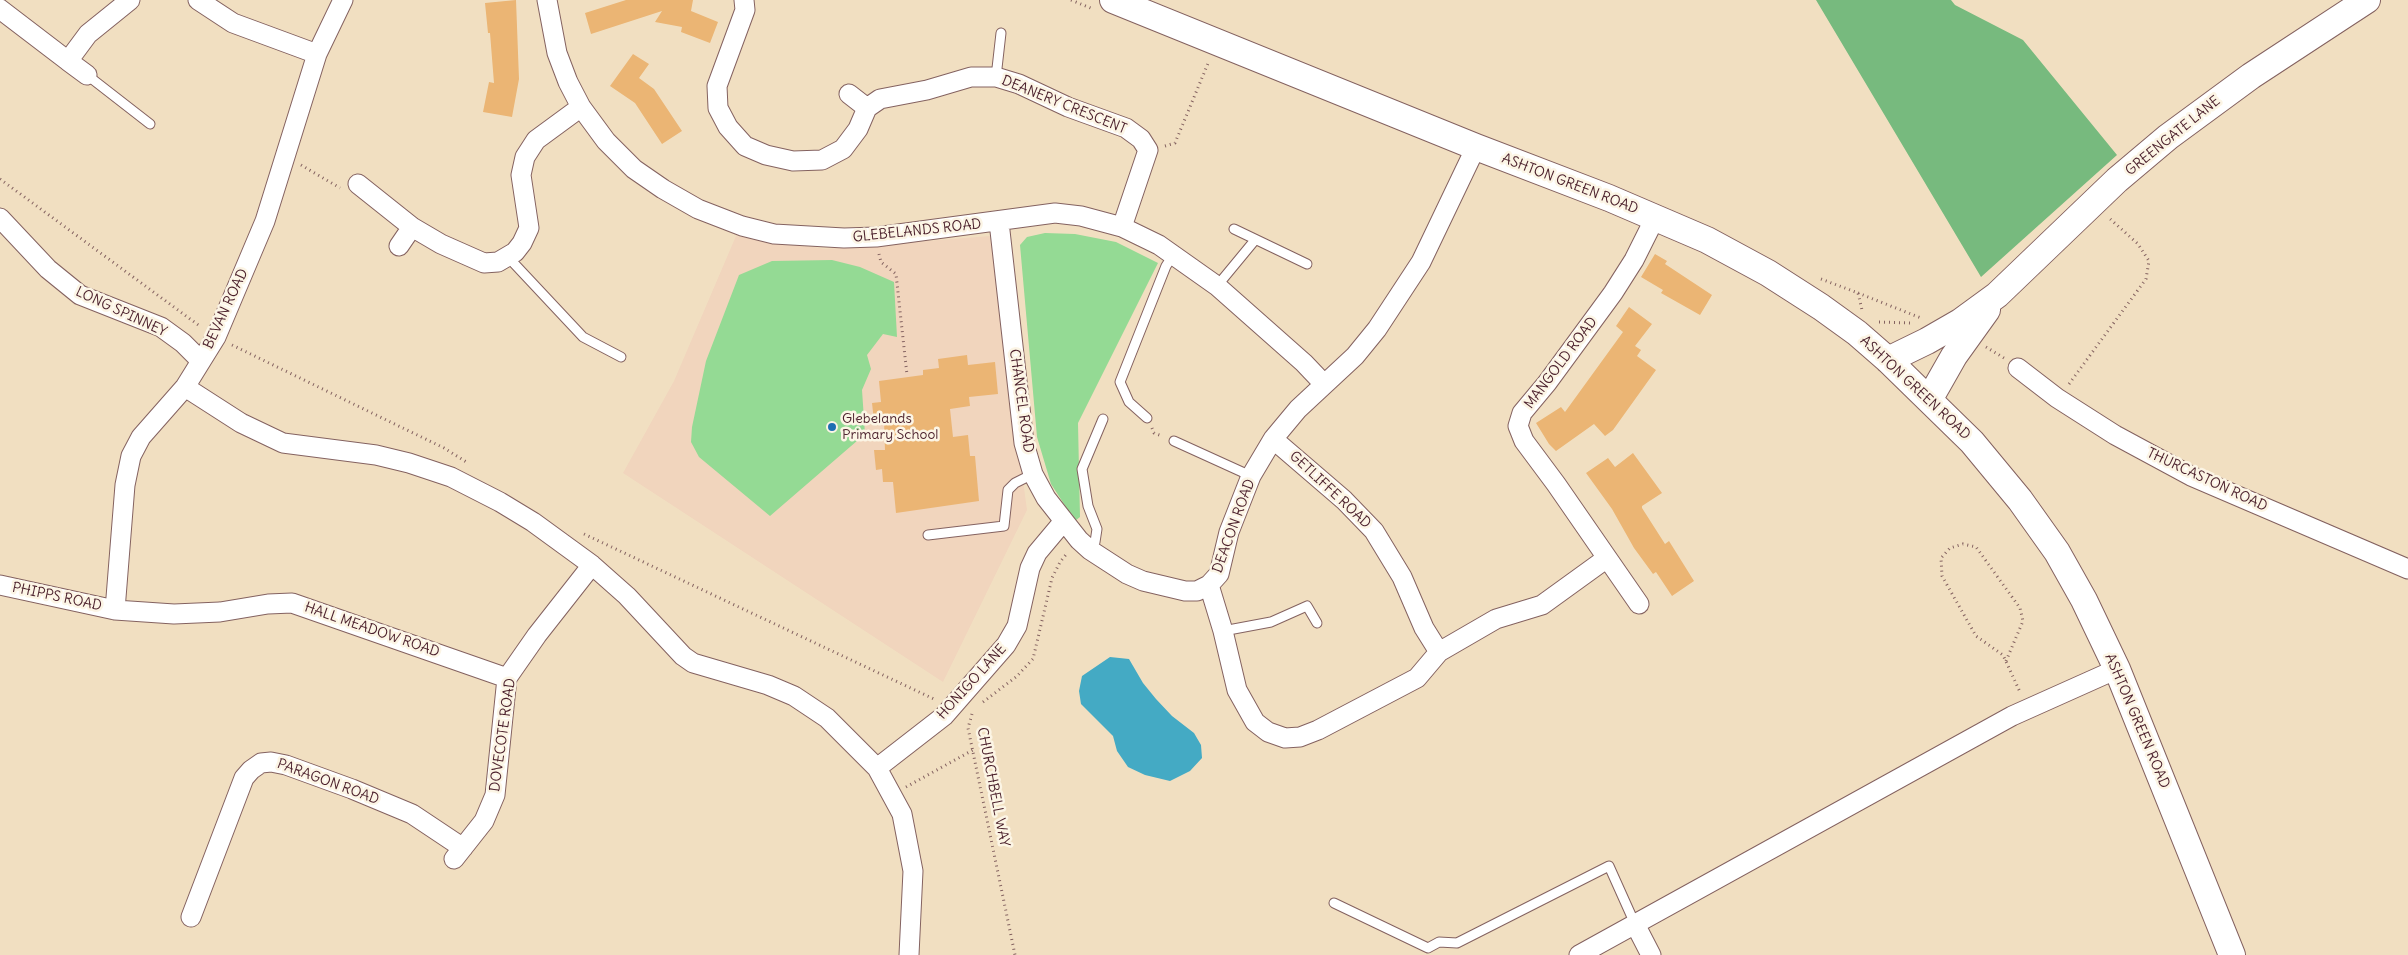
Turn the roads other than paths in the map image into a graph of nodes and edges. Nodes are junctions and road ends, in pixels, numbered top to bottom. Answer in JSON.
{"nodes":[{"id":1,"x":130,"y":0,"type":"edge"},
{"id":2,"x":198,"y":0,"type":"edge"},
{"id":3,"x":343,"y":0,"type":"edge"},
{"id":4,"x":548,"y":0,"type":"edge"},
{"id":5,"x":744,"y":0,"type":"edge"},
{"id":6,"x":1113,"y":0,"type":"edge"},
{"id":7,"x":2367,"y":0,"type":"edge"},
{"id":8,"x":0,"y":9,"type":"edge"},
{"id":9,"x":1001,"y":33,"type":"dead end"},
{"id":10,"x":317,"y":54,"type":"junction"},
{"id":11,"x":68,"y":61,"type":"junction"},
{"id":12,"x":86,"y":75,"type":"joint"},
{"id":13,"x":996,"y":76,"type":"junction"},
{"id":14,"x":849,"y":94,"type":"dead end"},
{"id":15,"x":581,"y":107,"type":"junction"},
{"id":16,"x":867,"y":108,"type":"junction"},
{"id":17,"x":150,"y":124,"type":"dead end"},
{"id":18,"x":1476,"y":148,"type":"junction"},
{"id":19,"x":358,"y":184,"type":"road end"},
{"id":20,"x":0,"y":218,"type":"edge"},
{"id":21,"x":1655,"y":218,"type":"junction"},
{"id":22,"x":1000,"y":222,"type":"junction"},
{"id":23,"x":412,"y":227,"type":"junction"},
{"id":24,"x":1122,"y":227,"type":"junction"},
{"id":25,"x":1234,"y":229,"type":"dead end"},
{"id":26,"x":1255,"y":240,"type":"junction"},
{"id":27,"x":399,"y":246,"type":"dead end"},
{"id":28,"x":1174,"y":254,"type":"junction"},
{"id":29,"x":508,"y":257,"type":"junction"},
{"id":30,"x":1307,"y":264,"type":"dead end"},
{"id":31,"x":1217,"y":286,"type":"junction"},
{"id":32,"x":1997,"y":295,"type":"junction"},
{"id":33,"x":621,"y":357,"type":"dead end"},
{"id":34,"x":201,"y":360,"type":"junction"},
{"id":35,"x":1888,"y":360,"type":"junction"},
{"id":36,"x":2018,"y":368,"type":"road end"},
{"id":37,"x":1323,"y":383,"type":"junction"},
{"id":38,"x":185,"y":386,"type":"junction"},
{"id":39,"x":1929,"y":400,"type":"junction"},
{"id":40,"x":1147,"y":418,"type":"road end"},
{"id":41,"x":1103,"y":419,"type":"dead end"},
{"id":42,"x":1273,"y":438,"type":"junction"},
{"id":43,"x":1174,"y":442,"type":"road end"},
{"id":44,"x":1033,"y":474,"type":"junction"},
{"id":45,"x":1251,"y":476,"type":"junction"},
{"id":46,"x":1063,"y":522,"type":"junction"},
{"id":47,"x":928,"y":536,"type":"dead end"},
{"id":48,"x":1084,"y":545,"type":"junction"},
{"id":49,"x":1607,"y":558,"type":"junction"},
{"id":50,"x":592,"y":566,"type":"junction"},
{"id":51,"x":2408,"y":569,"type":"edge"},
{"id":52,"x":0,"y":585,"type":"edge"},
{"id":53,"x":1209,"y":585,"type":"junction"},
{"id":54,"x":1639,"y":604,"type":"dead end"},
{"id":55,"x":115,"y":610,"type":"junction"},
{"id":56,"x":1317,"y":623,"type":"dead end"},
{"id":57,"x":1224,"y":631,"type":"junction"},
{"id":58,"x":1439,"y":652,"type":"junction"},
{"id":59,"x":2117,"y":669,"type":"junction"},
{"id":60,"x":507,"y":678,"type":"junction"},
{"id":61,"x":877,"y":768,"type":"junction"},
{"id":62,"x":458,"y":854,"type":"joint"},
{"id":63,"x":1334,"y":903,"type":"dead end"},
{"id":64,"x":191,"y":916,"type":"dead end"},
{"id":65,"x":1635,"y":924,"type":"junction"},
{"id":66,"x":908,"y":955,"type":"edge"},
{"id":67,"x":1580,"y":955,"type":"edge"},
{"id":68,"x":1651,"y":955,"type":"edge"},
{"id":69,"x":2232,"y":955,"type":"edge"}],
"edges":[{"from":1,"to":11,"type":"street"},
{"from":2,"to":10,"type":"street"},
{"from":3,"to":10,"type":"street","name":"BEVAN ROAD"},
{"from":4,"to":15,"type":"street","name":"GLEBELANDS ROAD"},
{"from":5,"to":16,"type":"street"},
{"from":6,"to":18,"type":"street","name":"ASHTON GREEN ROAD"},
{"from":7,"to":32,"type":"street","name":"GREENGATE LANE"},
{"from":8,"to":11,"type":"street"},
{"from":9,"to":13,"type":"lane"},
{"from":10,"to":34,"type":"street","name":"BEVAN ROAD"},
{"from":11,"to":12,"type":"street"},
{"from":12,"to":17,"type":"lane"},
{"from":13,"to":16,"type":"street","name":"DEANERY CRESCENT"},
{"from":13,"to":24,"type":"street","name":"DEANERY CRESCENT"},
{"from":14,"to":16,"type":"street"},
{"from":15,"to":22,"type":"street","name":"GLEBELANDS ROAD"},
{"from":15,"to":29,"type":"street"},
{"from":18,"to":21,"type":"street","name":"ASHTON GREEN ROAD"},
{"from":18,"to":37,"type":"street","name":"DEACON ROAD"},
{"from":19,"to":23,"type":"street"},
{"from":20,"to":34,"type":"street","name":"LONG SPINNEY"},
{"from":21,"to":35,"type":"street","name":"ASHTON GREEN ROAD"},
{"from":21,"to":49,"type":"street","name":"MANGOLD ROAD"},
{"from":22,"to":24,"type":"street","name":"GLEBELANDS ROAD"},
{"from":22,"to":44,"type":"street","name":"CHANCEL ROAD"},
{"from":23,"to":27,"type":"street"},
{"from":23,"to":29,"type":"street"},
{"from":24,"to":28,"type":"street","name":"GLEBELANDS ROAD"},
{"from":25,"to":26,"type":"lane"},
{"from":26,"to":30,"type":"lane"},
{"from":26,"to":31,"type":"lane"},
{"from":28,"to":31,"type":"street","name":"GLEBELANDS ROAD"},
{"from":28,"to":40,"type":"lane"},
{"from":29,"to":33,"type":"lane"},
{"from":31,"to":37,"type":"street","name":"GLEBELANDS ROAD"},
{"from":32,"to":35,"type":"street","name":"GREENGATE LANE"},
{"from":32,"to":39,"type":"street","name":"GREENGATE LANE"},
{"from":34,"to":38,"type":"street","name":"BEVAN ROAD"},
{"from":35,"to":39,"type":"street","name":"ASHTON GREEN ROAD"},
{"from":36,"to":51,"type":"street","name":"THURCASTON ROAD"},
{"from":37,"to":42,"type":"street","name":"DEACON ROAD"},
{"from":38,"to":50,"type":"street"},
{"from":38,"to":55,"type":"street","name":"BEVAN ROAD"},
{"from":39,"to":59,"type":"street","name":"ASHTON GREEN ROAD"},
{"from":41,"to":48,"type":"lane"},
{"from":42,"to":45,"type":"street","name":"DEACON ROAD"},
{"from":42,"to":58,"type":"street","name":"GETLIFFE ROAD"},
{"from":43,"to":45,"type":"lane"},
{"from":44,"to":46,"type":"street","name":"CHANCEL ROAD"},
{"from":44,"to":47,"type":"lane"},
{"from":45,"to":53,"type":"street","name":"DEACON ROAD"},
{"from":46,"to":48,"type":"street","name":"CHANCEL ROAD"},
{"from":46,"to":61,"type":"street","name":"HONIGO LANE"},
{"from":48,"to":53,"type":"street","name":"CHANCEL ROAD"},
{"from":49,"to":54,"type":"street","name":"MANGOLD ROAD"},
{"from":49,"to":58,"type":"street","name":"DEACON ROAD"},
{"from":50,"to":60,"type":"street","name":"DOVECOTE ROAD"},
{"from":50,"to":61,"type":"street"},
{"from":52,"to":55,"type":"street","name":"PHIPPS ROAD"},
{"from":53,"to":57,"type":"street","name":"DEACON ROAD"},
{"from":55,"to":60,"type":"street","name":"HALL MEADOW ROAD"},
{"from":56,"to":57,"type":"lane"},
{"from":57,"to":58,"type":"street","name":"DEACON ROAD"},
{"from":59,"to":65,"type":"street"},
{"from":59,"to":69,"type":"street","name":"ASHTON GREEN ROAD"},
{"from":60,"to":62,"type":"street","name":"DOVECOTE ROAD"},
{"from":61,"to":66,"type":"street"},
{"from":62,"to":64,"type":"street","name":"PARAGON ROAD"},
{"from":63,"to":65,"type":"lane"},
{"from":65,"to":67,"type":"street"},
{"from":65,"to":68,"type":"street"}]}
